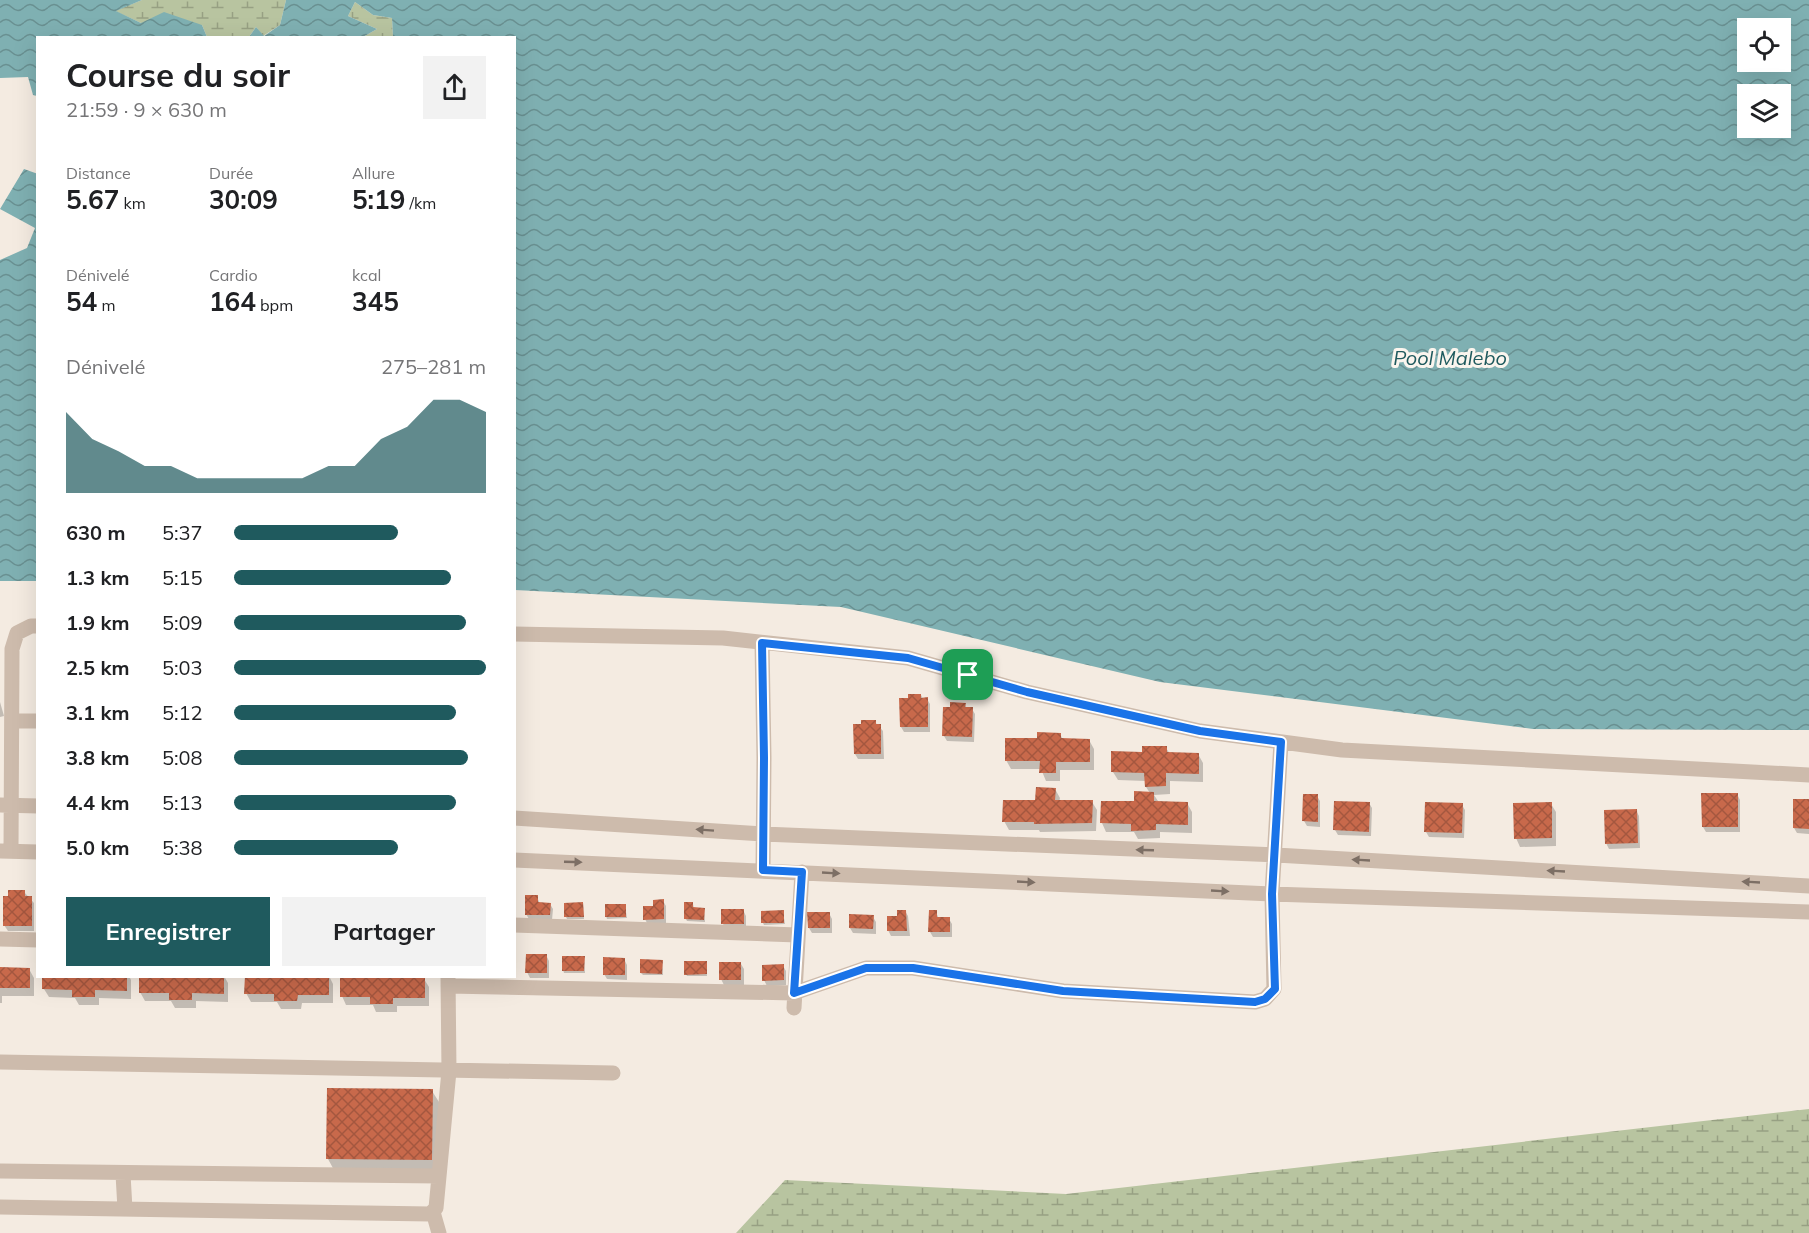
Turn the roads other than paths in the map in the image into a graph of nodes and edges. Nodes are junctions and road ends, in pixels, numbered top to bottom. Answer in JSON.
{"nodes":[{"id":1,"x":36,"y":626,"type":"edge"},
{"id":2,"x":516,"y":634,"type":"edge"},
{"id":3,"x":762,"y":643,"type":"junction"},
{"id":4,"x":12,"y":720,"type":"junction"},
{"id":5,"x":36,"y":721,"type":"edge"},
{"id":6,"x":1281,"y":742,"type":"junction"},
{"id":7,"x":1809,"y":775,"type":"edge"},
{"id":8,"x":6,"y":805,"type":"edge"},
{"id":9,"x":36,"y":806,"type":"edge"},
{"id":10,"x":516,"y":818,"type":"edge"},
{"id":11,"x":763,"y":834,"type":"junction"},
{"id":12,"x":6,"y":851,"type":"edge"},
{"id":13,"x":36,"y":852,"type":"edge"},
{"id":14,"x":1276,"y":855,"type":"junction"},
{"id":15,"x":516,"y":860,"type":"edge"},
{"id":16,"x":763,"y":870,"type":"junction"},
{"id":17,"x":802,"y":872,"type":"junction"},
{"id":18,"x":1809,"y":886,"type":"edge"},
{"id":19,"x":1272,"y":894,"type":"junction"},
{"id":20,"x":1809,"y":912,"type":"edge"},
{"id":21,"x":516,"y":925,"type":"edge"},
{"id":22,"x":798,"y":935,"type":"junction"},
{"id":23,"x":0,"y":939,"type":"edge"},
{"id":24,"x":36,"y":940,"type":"edge"},
{"id":25,"x":448,"y":981,"type":"edge"},
{"id":26,"x":794,"y":1000,"type":"junction"},
{"id":27,"x":0,"y":1062,"type":"edge"},
{"id":28,"x":449,"y":1071,"type":"junction"},
{"id":29,"x":612,"y":1073,"type":"dead end"},
{"id":30,"x":0,"y":1172,"type":"edge"},
{"id":31,"x":123,"y":1174,"type":"junction"},
{"id":32,"x":439,"y":1176,"type":"junction"},
{"id":33,"x":0,"y":1207,"type":"edge"},
{"id":34,"x":125,"y":1209,"type":"junction"},
{"id":35,"x":433,"y":1212,"type":"junction"},
{"id":36,"x":439,"y":1233,"type":"edge"}],
"edges":[{"from":1,"to":4,"type":"street"},
{"from":2,"to":3,"type":"street"},
{"from":3,"to":6,"type":"street"},
{"from":3,"to":11,"type":"street"},
{"from":4,"to":5,"type":"street"},
{"from":4,"to":8,"type":"street"},
{"from":6,"to":7,"type":"street"},
{"from":6,"to":14,"type":"street"},
{"from":8,"to":9,"type":"street"},
{"from":8,"to":12,"type":"street"},
{"from":11,"to":10,"type":"street","one_way":true},
{"from":14,"to":11,"type":"street","one_way":true},
{"from":11,"to":16,"type":"street"},
{"from":12,"to":13,"type":"street"},
{"from":18,"to":14,"type":"street","one_way":true},
{"from":14,"to":19,"type":"street"},
{"from":15,"to":16,"type":"street","one_way":true},
{"from":16,"to":17,"type":"street"},
{"from":17,"to":19,"type":"street","one_way":true},
{"from":17,"to":22,"type":"street"},
{"from":19,"to":20,"type":"street"},
{"from":19,"to":26,"type":"street"},
{"from":21,"to":22,"type":"street"},
{"from":22,"to":26,"type":"street"},
{"from":23,"to":24,"type":"street"},
{"from":25,"to":26,"type":"street"},
{"from":25,"to":28,"type":"street"},
{"from":27,"to":28,"type":"street"},
{"from":28,"to":29,"type":"street"},
{"from":28,"to":32,"type":"street"},
{"from":30,"to":31,"type":"street"},
{"from":31,"to":32,"type":"street"},
{"from":31,"to":34,"type":"street"},
{"from":32,"to":35,"type":"street"},
{"from":33,"to":34,"type":"street"},
{"from":34,"to":35,"type":"street"},
{"from":35,"to":36,"type":"street"}]}
